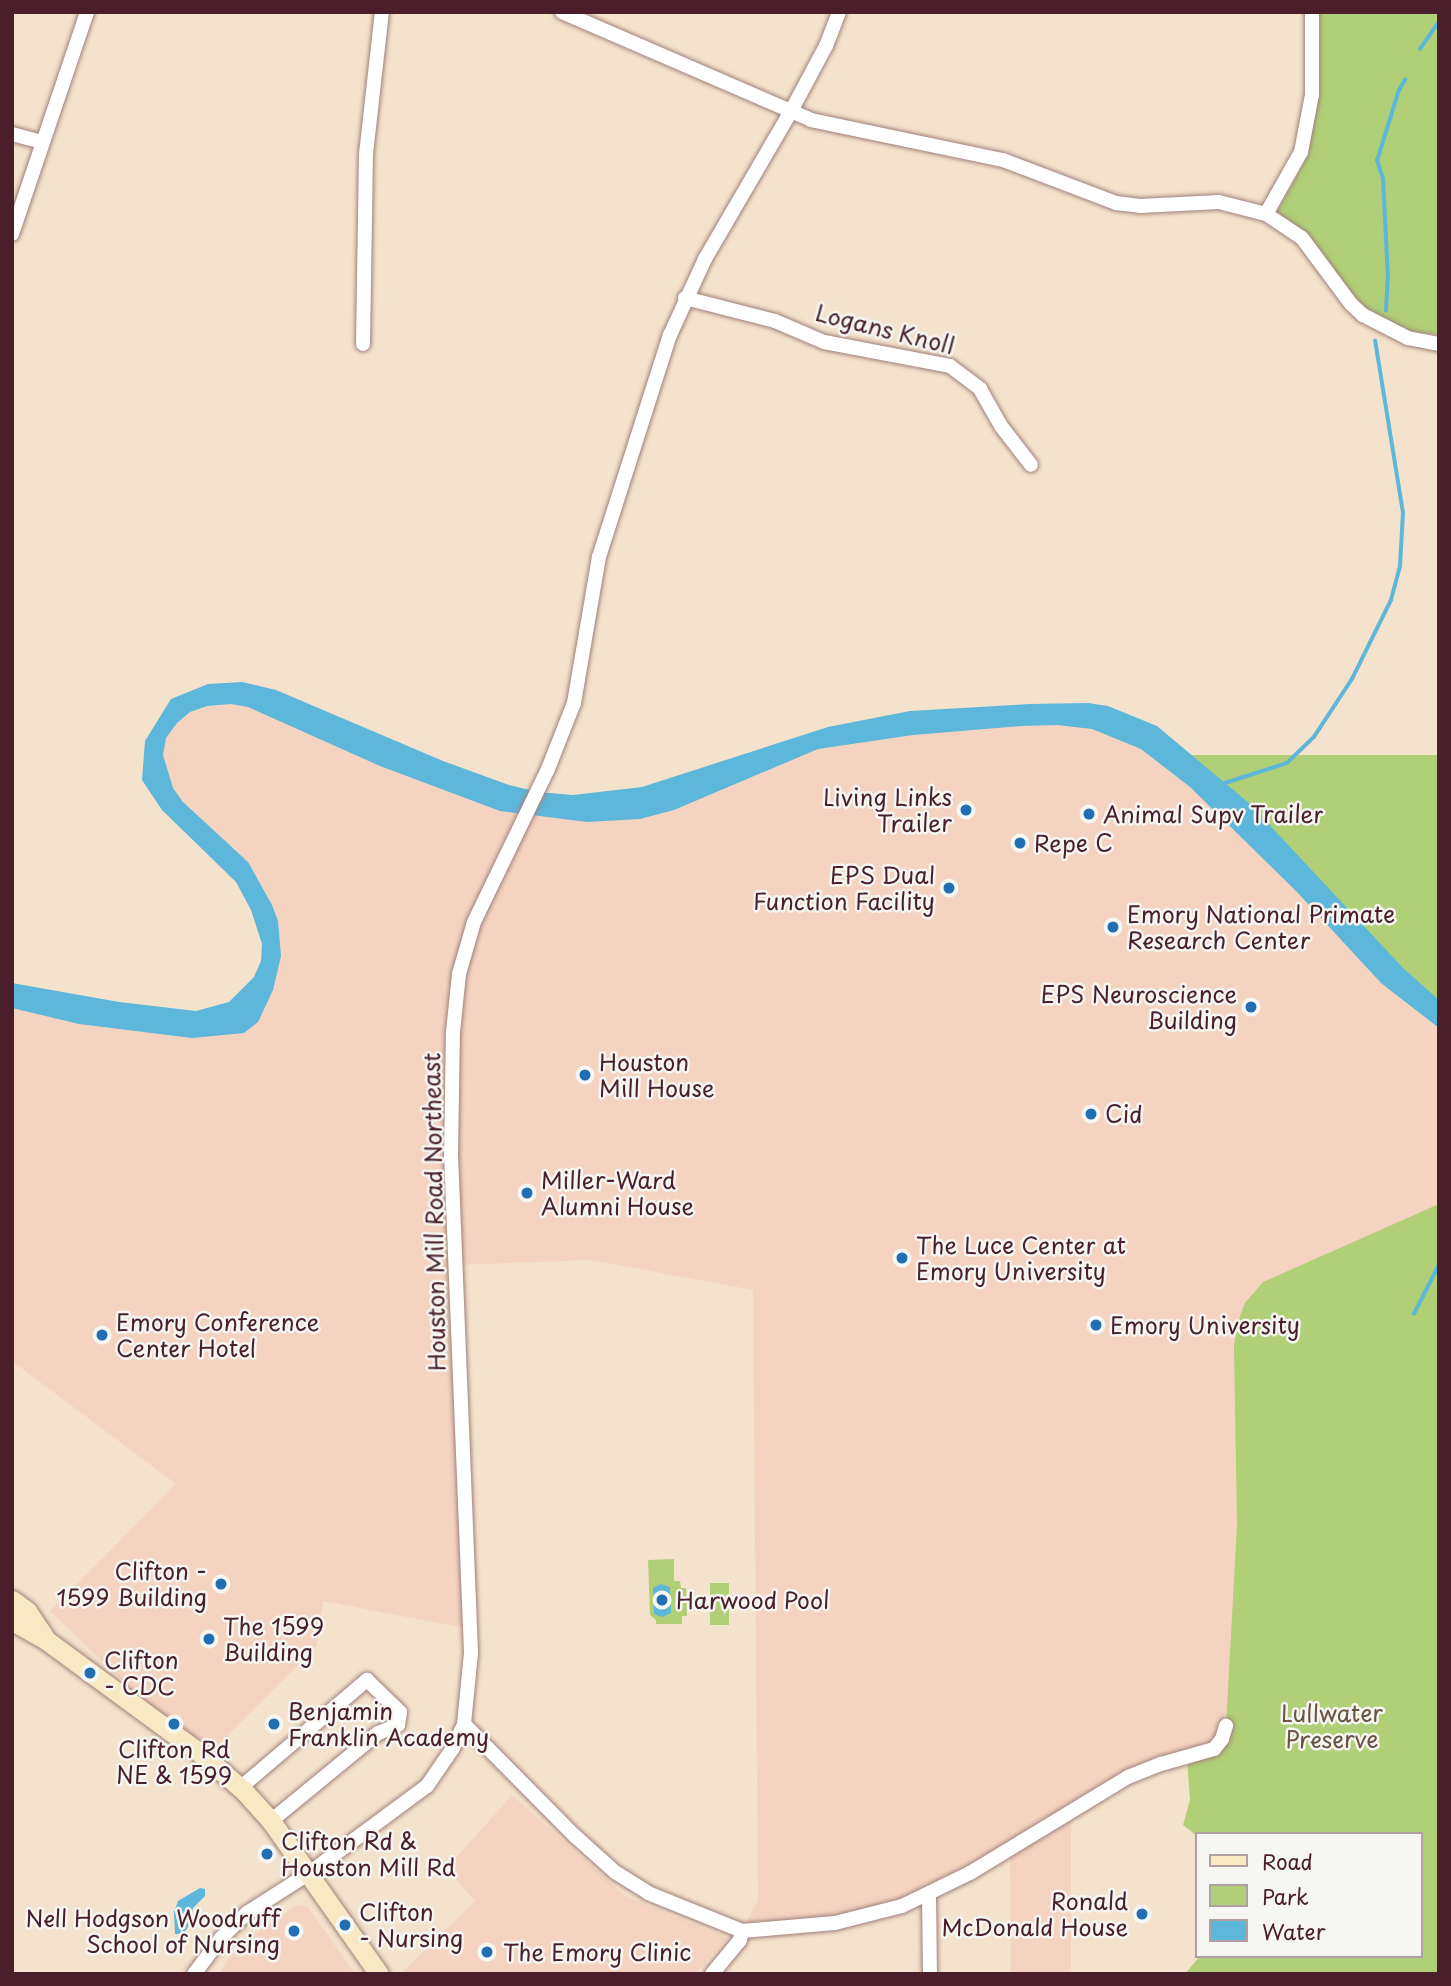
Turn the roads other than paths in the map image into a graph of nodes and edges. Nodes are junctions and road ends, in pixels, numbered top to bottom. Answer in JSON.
{"nodes":[{"id":1,"x":87,"y":12,"type":"edge"},
{"id":2,"x":382,"y":12,"type":"edge"},
{"id":3,"x":562,"y":12,"type":"edge"},
{"id":4,"x":839,"y":12,"type":"edge"},
{"id":5,"x":1312,"y":12,"type":"edge"},
{"id":6,"x":790,"y":113,"type":"junction"},
{"id":7,"x":12,"y":134,"type":"edge"},
{"id":8,"x":42,"y":142,"type":"junction"},
{"id":9,"x":1266,"y":214,"type":"junction"},
{"id":10,"x":12,"y":234,"type":"edge"},
{"id":11,"x":685,"y":298,"type":"junction"},
{"id":12,"x":363,"y":345,"type":"dead end"},
{"id":13,"x":1439,"y":345,"type":"edge"},
{"id":14,"x":1031,"y":466,"type":"dead end"},
{"id":15,"x":12,"y":1600,"type":"edge"},
{"id":16,"x":12,"y":1621,"type":"edge"},
{"id":17,"x":46,"y":1640,"type":"junction"},
{"id":18,"x":464,"y":1724,"type":"junction"},
{"id":19,"x":1226,"y":1726,"type":"dead end"},
{"id":20,"x":240,"y":1788,"type":"junction"},
{"id":21,"x":271,"y":1821,"type":"junction"},
{"id":22,"x":309,"y":1874,"type":"junction"},
{"id":23,"x":929,"y":1894,"type":"junction"},
{"id":24,"x":742,"y":1931,"type":"junction"},
{"id":25,"x":194,"y":1974,"type":"edge"},
{"id":26,"x":379,"y":1974,"type":"edge"},
{"id":27,"x":712,"y":1974,"type":"edge"},
{"id":28,"x":930,"y":1974,"type":"edge"}],
"edges":[{"from":1,"to":8,"type":"street"},
{"from":2,"to":12,"type":"street"},
{"from":3,"to":6,"type":"street"},
{"from":4,"to":6,"type":"street","name":"Houston Mill Road Northeast"},
{"from":5,"to":9,"type":"street"},
{"from":6,"to":9,"type":"street"},
{"from":6,"to":11,"type":"street","name":"Houston Mill Road Northeast"},
{"from":7,"to":8,"type":"street"},
{"from":8,"to":10,"type":"street"},
{"from":9,"to":13,"type":"street"},
{"from":11,"to":14,"type":"street","name":"Logans Knoll"},
{"from":11,"to":18,"type":"street","name":"Houston Mill Road Northeast"},
{"from":15,"to":17,"type":"main road"},
{"from":16,"to":17,"type":"main road"},
{"from":17,"to":20,"type":"main road"},
{"from":18,"to":22,"type":"street","name":"Houston Mill Road Northeast"},
{"from":18,"to":24,"type":"street"},
{"from":19,"to":23,"type":"street"},
{"from":20,"to":21,"type":"main road"},
{"from":20,"to":21,"type":"street"},
{"from":21,"to":22,"type":"main road"},
{"from":22,"to":25,"type":"street","name":"Houston Mill Road Northeast"},
{"from":22,"to":26,"type":"main road"},
{"from":23,"to":24,"type":"street"},
{"from":23,"to":28,"type":"street"},
{"from":24,"to":27,"type":"street"}]}
